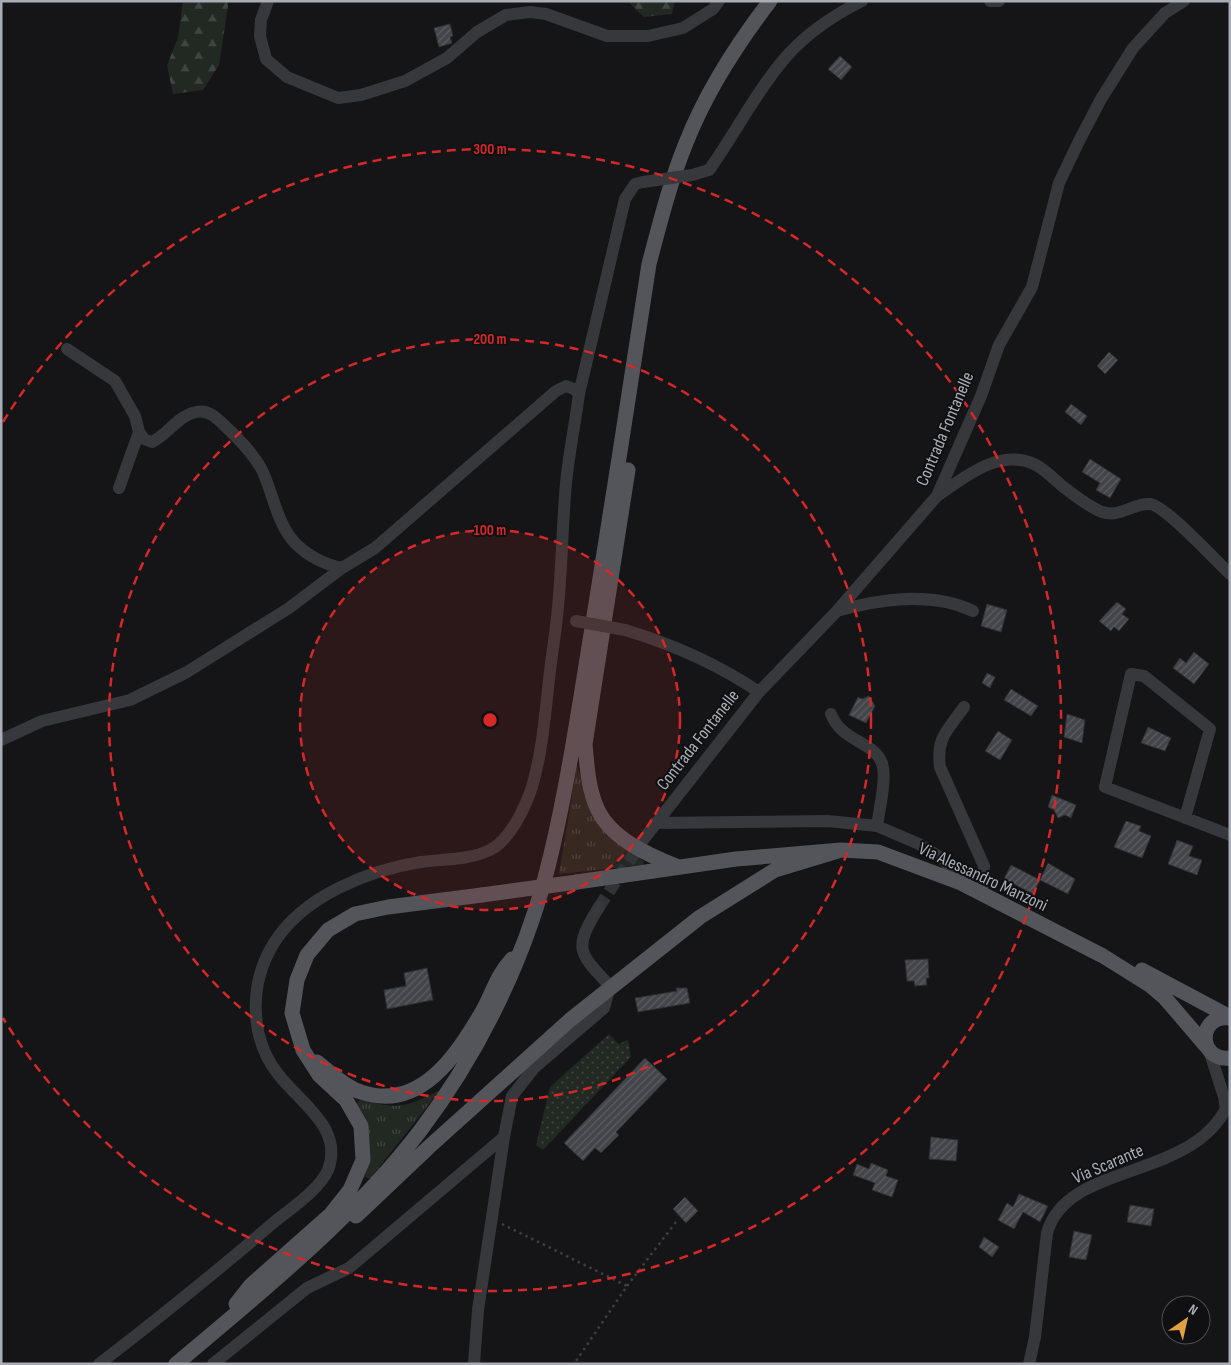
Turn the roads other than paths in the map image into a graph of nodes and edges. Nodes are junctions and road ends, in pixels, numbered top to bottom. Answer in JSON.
{"nodes":[{"id":1,"x":268,"y":1,"type":"edge"},
{"id":2,"x":720,"y":1,"type":"edge"},
{"id":3,"x":770,"y":1,"type":"edge"},
{"id":4,"x":862,"y":1,"type":"edge"},
{"id":5,"x":990,"y":1,"type":"edge"},
{"id":6,"x":999,"y":1,"type":"edge"},
{"id":7,"x":1184,"y":1,"type":"edge"},
{"id":8,"x":67,"y":349,"type":"dead end"},
{"id":9,"x":579,"y":394,"type":"junction"},
{"id":10,"x":624,"y":429,"type":"junction"},
{"id":11,"x":139,"y":432,"type":"junction"},
{"id":12,"x":119,"y":488,"type":"dead end"},
{"id":13,"x":937,"y":496,"type":"junction"},
{"id":14,"x":342,"y":568,"type":"junction"},
{"id":15,"x":1230,"y":574,"type":"edge"},
{"id":16,"x":973,"y":611,"type":"dead end"},
{"id":17,"x":836,"y":612,"type":"junction"},
{"id":18,"x":557,"y":616,"type":"junction"},
{"id":19,"x":759,"y":692,"type":"junction"},
{"id":20,"x":964,"y":707,"type":"dead end"},
{"id":21,"x":831,"y":714,"type":"dead end"},
{"id":22,"x":1,"y":740,"type":"edge"},
{"id":23,"x":1185,"y":818,"type":"junction"},
{"id":24,"x":655,"y":823,"type":"junction"},
{"id":25,"x":877,"y":826,"type":"junction"},
{"id":26,"x":1230,"y":834,"type":"edge"},
{"id":27,"x":644,"y":840,"type":"tunnel mouth"},
{"id":28,"x":841,"y":850,"type":"junction"},
{"id":29,"x":676,"y":866,"type":"junction"},
{"id":30,"x":961,"y":884,"type":"junction"},
{"id":31,"x":982,"y":893,"type":"junction"},
{"id":32,"x":599,"y":907,"type":"tunnel mouth"},
{"id":33,"x":519,"y":950,"type":"junction"},
{"id":34,"x":1104,"y":956,"type":"junction"},
{"id":35,"x":610,"y":986,"type":"junction"},
{"id":36,"x":1230,"y":1018,"type":"edge"},
{"id":37,"x":1208,"y":1048,"type":"junction"},
{"id":38,"x":303,"y":1050,"type":"junction"},
{"id":39,"x":1230,"y":1058,"type":"edge"},
{"id":40,"x":1228,"y":1106,"type":"edge"},
{"id":41,"x":504,"y":1137,"type":"junction"},
{"id":42,"x":258,"y":1294,"type":"junction"},
{"id":43,"x":209,"y":1336,"type":"junction"},
{"id":44,"x":99,"y":1364,"type":"edge"},
{"id":45,"x":176,"y":1364,"type":"edge"},
{"id":46,"x":213,"y":1364,"type":"edge"},
{"id":47,"x":474,"y":1364,"type":"edge"},
{"id":48,"x":1028,"y":1364,"type":"edge"}],
"edges":[{"from":1,"to":2,"type":"street"},
{"from":3,"to":10,"type":"main road"},
{"from":4,"to":9,"type":"street","bridge":true},
{"from":5,"to":6,"type":"street"},
{"from":7,"to":13,"type":"street","name":"Contrada Fontanelle"},
{"from":8,"to":11,"type":"street"},
{"from":9,"to":14,"type":"street"},
{"from":9,"to":18,"type":"street"},
{"from":10,"to":29,"type":"main road"},
{"from":10,"to":33,"type":"main road"},
{"from":11,"to":12,"type":"street"},
{"from":11,"to":14,"type":"street"},
{"from":13,"to":15,"type":"street"},
{"from":13,"to":17,"type":"street","name":"Contrada Fontanelle"},
{"from":14,"to":22,"type":"street"},
{"from":16,"to":17,"type":"street"},
{"from":17,"to":19,"type":"street","name":"Contrada Fontanelle"},
{"from":18,"to":19,"type":"street","bridge":true},
{"from":18,"to":44,"type":"street"},
{"from":19,"to":24,"type":"street","name":"Contrada Fontanelle"},
{"from":20,"to":31,"type":"street"},
{"from":21,"to":25,"type":"street"},
{"from":23,"to":23,"type":"street"},
{"from":23,"to":26,"type":"street"},
{"from":24,"to":25,"type":"street"},
{"from":24,"to":27,"type":"street","name":"Contrada Fontanelle"},
{"from":25,"to":30,"type":"street"},
{"from":28,"to":29,"type":"main road"},
{"from":28,"to":30,"type":"main road","name":"Via Alessandro Manzoni"},
{"from":28,"to":35,"type":"main road"},
{"from":29,"to":38,"type":"main road","bridge":true},
{"from":30,"to":31,"type":"main road","name":"Via Alessandro Manzoni"},
{"from":31,"to":34,"type":"main road","name":"Via Alessandro Manzoni"},
{"from":32,"to":35,"type":"street"},
{"from":33,"to":38,"type":"main road"},
{"from":33,"to":42,"type":"main road"},
{"from":34,"to":36,"type":"main road","name":"Via Alessandro Manzoni"},
{"from":34,"to":37,"type":"main road","name":"Via Alessandro Manzoni"},
{"from":35,"to":41,"type":"street"},
{"from":35,"to":42,"type":"main road"},
{"from":36,"to":37,"type":"main road"},
{"from":37,"to":39,"type":"main road"},
{"from":37,"to":40,"type":"street","name":"Via Scarante"},
{"from":38,"to":43,"type":"main road"},
{"from":40,"to":48,"type":"street","name":"Via Scarante"},
{"from":41,"to":46,"type":"street"},
{"from":41,"to":47,"type":"street"},
{"from":42,"to":43,"type":"main road"},
{"from":43,"to":45,"type":"main road"}]}
